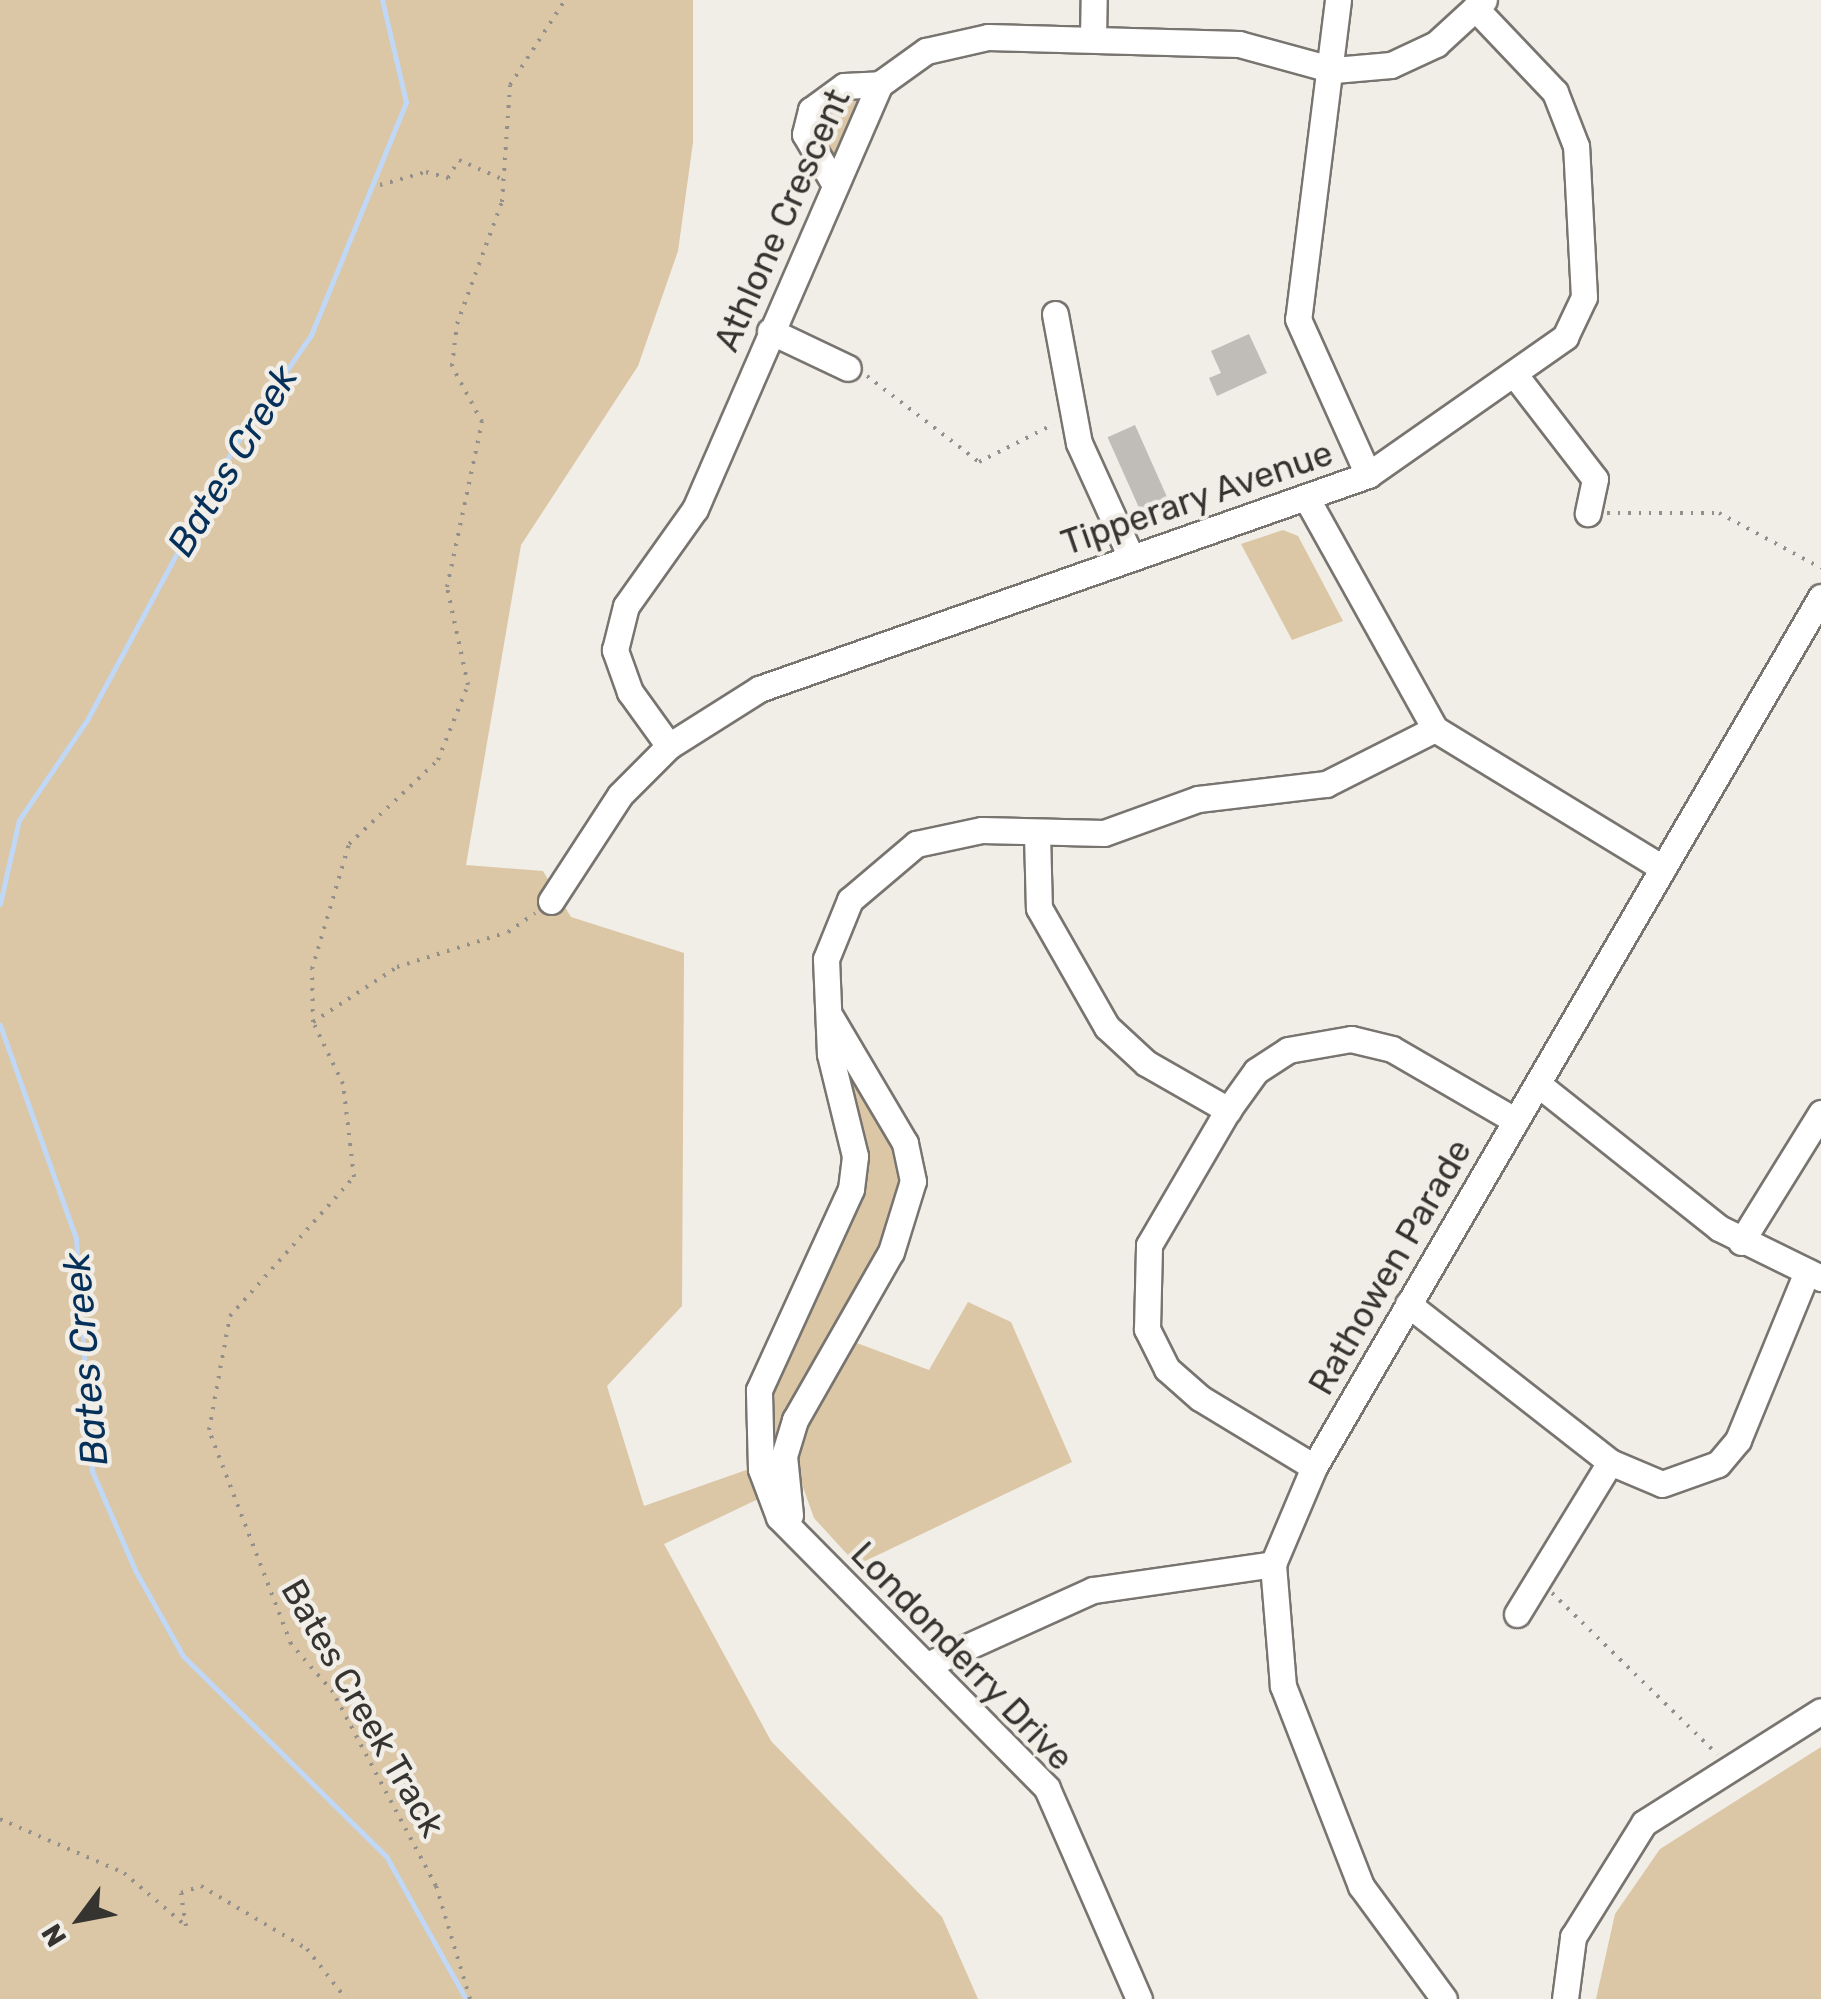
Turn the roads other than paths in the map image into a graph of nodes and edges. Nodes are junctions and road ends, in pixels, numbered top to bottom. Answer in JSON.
{"nodes":[{"id":1,"x":1094,"y":0,"type":"edge"},
{"id":2,"x":1338,"y":0,"type":"edge"},
{"id":3,"x":1480,"y":4,"type":"edge"},
{"id":4,"x":1092,"y":39,"type":"junction"},
{"id":5,"x":1334,"y":70,"type":"junction"},
{"id":6,"x":880,"y":84,"type":"junction"},
{"id":7,"x":834,"y":185,"type":"junction"},
{"id":8,"x":1056,"y":314,"type":"dead end"},
{"id":9,"x":770,"y":332,"type":"junction"},
{"id":10,"x":848,"y":368,"type":"road end"},
{"id":11,"x":1518,"y":378,"type":"junction"},
{"id":12,"x":1368,"y":475,"type":"junction"},
{"id":13,"x":1307,"y":499,"type":"junction"},
{"id":14,"x":1588,"y":513,"type":"road end"},
{"id":15,"x":1131,"y":557,"type":"junction"},
{"id":16,"x":1821,"y":597,"type":"edge"},
{"id":17,"x":1435,"y":729,"type":"junction"},
{"id":18,"x":669,"y":746,"type":"junction"},
{"id":19,"x":1037,"y":834,"type":"junction"},
{"id":20,"x":1663,"y":868,"type":"junction"},
{"id":21,"x":551,"y":902,"type":"road end"},
{"id":22,"x":826,"y":1010,"type":"junction"},
{"id":23,"x":1538,"y":1084,"type":"junction"},
{"id":24,"x":1228,"y":1110,"type":"junction"},
{"id":25,"x":1821,"y":1113,"type":"edge"},
{"id":26,"x":1516,"y":1121,"type":"junction"},
{"id":27,"x":1741,"y":1242,"type":"junction"},
{"id":28,"x":1814,"y":1275,"type":"edge"},
{"id":29,"x":1408,"y":1304,"type":"junction"},
{"id":30,"x":1610,"y":1462,"type":"junction"},
{"id":31,"x":1314,"y":1468,"type":"junction"},
{"id":32,"x":796,"y":1534,"type":"junction"},
{"id":33,"x":1273,"y":1564,"type":"junction"},
{"id":34,"x":1517,"y":1614,"type":"dead end"},
{"id":35,"x":927,"y":1665,"type":"junction"},
{"id":36,"x":1821,"y":1711,"type":"edge"},
{"id":37,"x":1139,"y":1999,"type":"edge"},
{"id":38,"x":1444,"y":1999,"type":"edge"},
{"id":39,"x":1565,"y":1999,"type":"edge"}],
"edges":[{"from":1,"to":4,"type":"street"},
{"from":2,"to":5,"type":"street"},
{"from":3,"to":5,"type":"street"},
{"from":3,"to":11,"type":"street","name":"Tipperary Avenue"},
{"from":4,"to":5,"type":"street","name":"Athlone Crescent"},
{"from":4,"to":6,"type":"street","name":"Athlone Crescent"},
{"from":5,"to":12,"type":"street"},
{"from":6,"to":7,"type":"street","name":"Athlone Crescent"},
{"from":6,"to":7,"type":"street"},
{"from":7,"to":9,"type":"street","name":"Athlone Crescent"},
{"from":8,"to":15,"type":"street"},
{"from":9,"to":10,"type":"street"},
{"from":9,"to":18,"type":"street","name":"Athlone Crescent"},
{"from":11,"to":12,"type":"street","name":"Tipperary Avenue"},
{"from":11,"to":14,"type":"street"},
{"from":12,"to":13,"type":"street","name":"Tipperary Avenue"},
{"from":13,"to":15,"type":"street","name":"Tipperary Avenue"},
{"from":13,"to":17,"type":"street"},
{"from":15,"to":18,"type":"street","name":"Tipperary Avenue"},
{"from":16,"to":20,"type":"street","name":"Rathowen Parade"},
{"from":17,"to":19,"type":"street","name":"Londonderry Drive"},
{"from":17,"to":20,"type":"street"},
{"from":18,"to":21,"type":"street","name":"Tipperary Avenue"},
{"from":19,"to":22,"type":"street","name":"Londonderry Drive"},
{"from":19,"to":24,"type":"street"},
{"from":20,"to":23,"type":"street","name":"Rathowen Parade"},
{"from":22,"to":32,"type":"street","name":"Londonderry Drive"},
{"from":22,"to":32,"type":"street"},
{"from":23,"to":26,"type":"street","name":"Rathowen Parade"},
{"from":23,"to":27,"type":"street"},
{"from":24,"to":26,"type":"street"},
{"from":24,"to":31,"type":"street"},
{"from":25,"to":27,"type":"street"},
{"from":26,"to":29,"type":"street","name":"Rathowen Parade"},
{"from":27,"to":28,"type":"street"},
{"from":28,"to":30,"type":"street"},
{"from":29,"to":30,"type":"street"},
{"from":29,"to":31,"type":"street","name":"Rathowen Parade"},
{"from":30,"to":34,"type":"street"},
{"from":31,"to":33,"type":"street","name":"Rathowen Parade"},
{"from":32,"to":35,"type":"street","name":"Londonderry Drive"},
{"from":33,"to":35,"type":"street"},
{"from":33,"to":38,"type":"street","name":"Rathowen Parade"},
{"from":35,"to":37,"type":"street","name":"Londonderry Drive"},
{"from":36,"to":39,"type":"street"}]}
